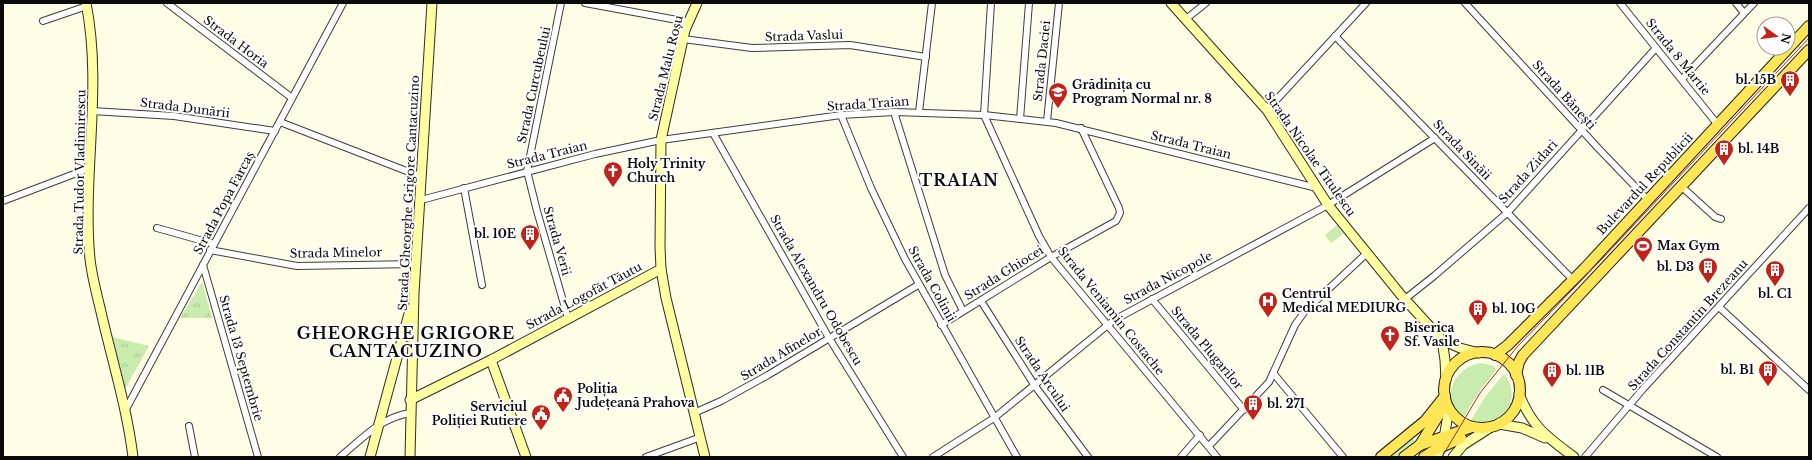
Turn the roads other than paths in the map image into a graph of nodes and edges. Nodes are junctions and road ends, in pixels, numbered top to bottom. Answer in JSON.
{"nodes":[{"id":1,"x":167,"y":3,"type":"edge"},
{"id":2,"x":343,"y":3,"type":"edge"},
{"id":3,"x":432,"y":3,"type":"edge"},
{"id":4,"x":562,"y":3,"type":"edge"},
{"id":5,"x":585,"y":3,"type":"edge"},
{"id":6,"x":697,"y":3,"type":"edge"},
{"id":7,"x":932,"y":3,"type":"edge"},
{"id":8,"x":990,"y":3,"type":"edge"},
{"id":9,"x":1029,"y":3,"type":"edge"},
{"id":10,"x":1059,"y":3,"type":"edge"},
{"id":11,"x":1171,"y":3,"type":"edge"},
{"id":12,"x":1206,"y":3,"type":"edge"},
{"id":13,"x":1366,"y":3,"type":"edge"},
{"id":14,"x":1465,"y":3,"type":"edge"},
{"id":15,"x":1620,"y":3,"type":"edge"},
{"id":16,"x":1736,"y":3,"type":"edge"},
{"id":17,"x":1754,"y":3,"type":"edge"},
{"id":18,"x":86,"y":4,"type":"edge"},
{"id":19,"x":1744,"y":13,"type":"junction"},
{"id":20,"x":1186,"y":19,"type":"junction"},
{"id":21,"x":43,"y":21,"type":"dead end"},
{"id":22,"x":688,"y":22,"type":"junction"},
{"id":23,"x":1809,"y":26,"type":"edge"},
{"id":24,"x":1336,"y":36,"type":"junction"},
{"id":25,"x":683,"y":38,"type":"junction"},
{"id":26,"x":1656,"y":48,"type":"junction"},
{"id":27,"x":1809,"y":50,"type":"edge"},
{"id":28,"x":926,"y":57,"type":"junction"},
{"id":29,"x":1682,"y":79,"type":"junction"},
{"id":30,"x":292,"y":98,"type":"junction"},
{"id":31,"x":1268,"y":110,"type":"junction"},
{"id":32,"x":92,"y":111,"type":"junction"},
{"id":33,"x":894,"y":112,"type":"junction"},
{"id":34,"x":919,"y":112,"type":"junction"},
{"id":35,"x":841,"y":115,"type":"junction"},
{"id":36,"x":984,"y":115,"type":"junction"},
{"id":37,"x":1020,"y":119,"type":"junction"},
{"id":38,"x":1047,"y":121,"type":"junction"},
{"id":39,"x":280,"y":122,"type":"junction"},
{"id":40,"x":1718,"y":125,"type":"junction"},
{"id":41,"x":1081,"y":128,"type":"junction"},
{"id":42,"x":1581,"y":130,"type":"junction"},
{"id":43,"x":275,"y":131,"type":"junction"},
{"id":44,"x":713,"y":133,"type":"junction"},
{"id":45,"x":1436,"y":138,"type":"junction"},
{"id":46,"x":661,"y":140,"type":"junction"},
{"id":47,"x":90,"y":168,"type":"junction"},
{"id":48,"x":527,"y":171,"type":"junction"},
{"id":49,"x":422,"y":177,"type":"junction"},
{"id":50,"x":1682,"y":187,"type":"junction"},
{"id":51,"x":464,"y":188,"type":"junction"},
{"id":52,"x":1317,"y":188,"type":"junction"},
{"id":53,"x":421,"y":200,"type":"junction"},
{"id":54,"x":1648,"y":200,"type":"junction"},
{"id":55,"x":3,"y":201,"type":"edge"},
{"id":56,"x":1328,"y":205,"type":"junction"},
{"id":57,"x":1809,"y":208,"type":"edge"},
{"id":58,"x":1507,"y":213,"type":"junction"},
{"id":59,"x":1807,"y":216,"type":"edge"},
{"id":60,"x":1721,"y":219,"type":"dead end"},
{"id":61,"x":157,"y":228,"type":"dead end"},
{"id":62,"x":214,"y":244,"type":"junction"},
{"id":63,"x":210,"y":250,"type":"junction"},
{"id":64,"x":1366,"y":253,"type":"junction"},
{"id":65,"x":1051,"y":257,"type":"junction"},
{"id":66,"x":416,"y":264,"type":"junction"},
{"id":67,"x":203,"y":265,"type":"junction"},
{"id":68,"x":661,"y":269,"type":"junction"},
{"id":69,"x":1573,"y":280,"type":"junction"},
{"id":70,"x":482,"y":285,"type":"dead end"},
{"id":71,"x":918,"y":285,"type":"junction"},
{"id":72,"x":414,"y":293,"type":"junction"},
{"id":73,"x":1405,"y":298,"type":"junction"},
{"id":74,"x":1152,"y":299,"type":"junction"},
{"id":75,"x":981,"y":301,"type":"junction"},
{"id":76,"x":1719,"y":307,"type":"junction"},
{"id":77,"x":963,"y":311,"type":"junction"},
{"id":78,"x":568,"y":318,"type":"junction"},
{"id":79,"x":941,"y":325,"type":"junction"},
{"id":80,"x":1107,"y":325,"type":"junction"},
{"id":81,"x":829,"y":338,"type":"junction"},
{"id":82,"x":1442,"y":340,"type":"junction"},
{"id":83,"x":1479,"y":352,"type":"junction"},
{"id":84,"x":1495,"y":355,"type":"junction"},
{"id":85,"x":491,"y":360,"type":"junction"},
{"id":86,"x":1274,"y":374,"type":"junction"},
{"id":87,"x":1516,"y":375,"type":"junction"},
{"id":88,"x":1446,"y":380,"type":"junction"},
{"id":89,"x":1035,"y":386,"type":"junction"},
{"id":90,"x":1603,"y":390,"type":"dead end"},
{"id":91,"x":1809,"y":390,"type":"edge"},
{"id":92,"x":1519,"y":394,"type":"junction"},
{"id":93,"x":410,"y":400,"type":"junction"},
{"id":94,"x":1446,"y":403,"type":"junction"},
{"id":95,"x":1630,"y":406,"type":"junction"},
{"id":96,"x":1244,"y":410,"type":"junction"},
{"id":97,"x":125,"y":413,"type":"junction"},
{"id":98,"x":410,"y":413,"type":"junction"},
{"id":99,"x":694,"y":413,"type":"junction"},
{"id":100,"x":994,"y":418,"type":"junction"},
{"id":101,"x":379,"y":424,"type":"junction"},
{"id":102,"x":1495,"y":425,"type":"junction"},
{"id":103,"x":189,"y":426,"type":"dead end"},
{"id":104,"x":1476,"y":428,"type":"junction"},
{"id":105,"x":1200,"y":435,"type":"junction"},
{"id":106,"x":701,"y":437,"type":"junction"},
{"id":107,"x":1443,"y":442,"type":"junction"},
{"id":108,"x":1553,"y":442,"type":"junction"},
{"id":109,"x":1420,"y":445,"type":"junction"},
{"id":110,"x":1208,"y":446,"type":"junction"},
{"id":111,"x":132,"y":457,"type":"edge"},
{"id":112,"x":195,"y":457,"type":"edge"},
{"id":113,"x":258,"y":457,"type":"edge"},
{"id":114,"x":340,"y":457,"type":"edge"},
{"id":115,"x":370,"y":457,"type":"edge"},
{"id":116,"x":410,"y":457,"type":"edge"},
{"id":117,"x":526,"y":457,"type":"edge"},
{"id":118,"x":646,"y":457,"type":"edge"},
{"id":119,"x":706,"y":457,"type":"edge"},
{"id":120,"x":903,"y":457,"type":"edge"},
{"id":121,"x":933,"y":457,"type":"edge"},
{"id":122,"x":1017,"y":457,"type":"edge"},
{"id":123,"x":1088,"y":457,"type":"edge"},
{"id":124,"x":1181,"y":457,"type":"edge"},
{"id":125,"x":1217,"y":457,"type":"edge"},
{"id":126,"x":1343,"y":457,"type":"edge"},
{"id":127,"x":1381,"y":457,"type":"edge"},
{"id":128,"x":1404,"y":457,"type":"edge"},
{"id":129,"x":1424,"y":457,"type":"edge"},
{"id":130,"x":1437,"y":457,"type":"edge"},
{"id":131,"x":1453,"y":457,"type":"edge"},
{"id":132,"x":1574,"y":457,"type":"edge"},
{"id":133,"x":1585,"y":457,"type":"edge"},
{"id":134,"x":1717,"y":457,"type":"edge"}],
"edges":[{"from":1,"to":30,"type":"street","name":"Strada Horia"},
{"from":2,"to":30,"type":"street","name":"Strada Popa Farcaș"},
{"from":3,"to":49,"type":"street","name":"Strada Gheorghe Grigore Cantacuzino"},
{"from":4,"to":48,"type":"street","name":"Strada Curcubeului"},
{"from":5,"to":22,"type":"street"},
{"from":6,"to":22,"type":"street","name":"Strada Malu Roșu"},
{"from":7,"to":28,"type":"street"},
{"from":8,"to":36,"type":"street","name":"Strada Veniamin Costache"},
{"from":9,"to":37,"type":"street"},
{"from":10,"to":38,"type":"street","name":"Strada Daciei"},
{"from":11,"to":20,"type":"street","name":"Strada Nicolae Titulescu"},
{"from":12,"to":20,"type":"street"},
{"from":13,"to":24,"type":"street"},
{"from":14,"to":42,"type":"street","name":"Strada Bănești"},
{"from":15,"to":26,"type":"street","name":"Strada 8 Martie"},
{"from":16,"to":19,"type":"street"},
{"from":17,"to":19,"type":"street"},
{"from":18,"to":21,"type":"street"},
{"from":18,"to":32,"type":"street","name":"Strada Tudor Vladimirescu"},
{"from":19,"to":29,"type":"street"},
{"from":20,"to":31,"type":"street","name":"Strada Nicolae Titulescu"},
{"from":22,"to":25,"type":"street","name":"Strada Malu Roșu"},
{"from":23,"to":40,"type":"main road","name":"Bulevardul Republicii"},
{"from":24,"to":31,"type":"street"},
{"from":24,"to":45,"type":"street","name":"Strada Sinăii"},
{"from":25,"to":28,"type":"street","name":"Strada Vaslui"},
{"from":25,"to":46,"type":"street","name":"Strada Malu Roșu"},
{"from":26,"to":29,"type":"street","name":"Strada 8 Martie"},
{"from":26,"to":42,"type":"street","name":"Strada Zidari"},
{"from":27,"to":50,"type":"main road"},
{"from":28,"to":34,"type":"street"},
{"from":29,"to":40,"type":"street","name":"Strada 8 Martie"},
{"from":30,"to":39,"type":"street","name":"Strada Popa Farcaș"},
{"from":31,"to":52,"type":"street","name":"Strada Nicolae Titulescu"},
{"from":32,"to":43,"type":"street","name":"Strada Dunării"},
{"from":32,"to":47,"type":"street","name":"Strada Tudor Vladimirescu"},
{"from":33,"to":34,"type":"street","name":"Strada Traian"},
{"from":33,"to":35,"type":"street","name":"Strada Traian"},
{"from":33,"to":77,"type":"street"},
{"from":34,"to":36,"type":"street","name":"Strada Traian"},
{"from":35,"to":44,"type":"street","name":"Strada Traian"},
{"from":35,"to":71,"type":"street","name":"Strada Colinii"},
{"from":36,"to":37,"type":"street","name":"Strada Traian"},
{"from":36,"to":65,"type":"street","name":"Strada Veniamin Costache"},
{"from":37,"to":38,"type":"street","name":"Strada Traian"},
{"from":38,"to":41,"type":"street","name":"Strada Traian"},
{"from":39,"to":43,"type":"street","name":"Strada Popa Farcaș"},
{"from":39,"to":49,"type":"street"},
{"from":40,"to":54,"type":"main road","name":"Bulevardul Republicii"},
{"from":41,"to":52,"type":"street","name":"Strada Traian"},
{"from":41,"to":65,"type":"street","name":"Strada Ghiocei"},
{"from":42,"to":54,"type":"street","name":"Strada Bănești"},
{"from":42,"to":58,"type":"street","name":"Strada Zidari"},
{"from":43,"to":62,"type":"street","name":"Strada Popa Farcaș"},
{"from":44,"to":46,"type":"street","name":"Strada Traian"},
{"from":44,"to":81,"type":"street","name":"Strada Alexandru Odobescu"},
{"from":45,"to":56,"type":"street","name":"Strada Nicopole"},
{"from":45,"to":58,"type":"street","name":"Strada Sinăii"},
{"from":46,"to":48,"type":"street","name":"Strada Traian"},
{"from":46,"to":68,"type":"street","name":"Strada Malu Roșu"},
{"from":47,"to":55,"type":"street"},
{"from":47,"to":97,"type":"street","name":"Strada Tudor Vladimirescu"},
{"from":48,"to":51,"type":"street","name":"Strada Traian"},
{"from":48,"to":78,"type":"street","name":"Strada Verii"},
{"from":49,"to":53,"type":"street","name":"Strada Gheorghe Grigore Cantacuzino"},
{"from":50,"to":60,"type":"street"},
{"from":50,"to":87,"type":"main road"},
{"from":51,"to":53,"type":"street","name":"Strada Traian"},
{"from":51,"to":70,"type":"street"},
{"from":52,"to":56,"type":"street","name":"Strada Nicolae Titulescu"},
{"from":53,"to":66,"type":"street","name":"Strada Gheorghe Grigore Cantacuzino"},
{"from":54,"to":69,"type":"main road","name":"Bulevardul Republicii"},
{"from":56,"to":64,"type":"street","name":"Strada Nicolae Titulescu"},
{"from":56,"to":74,"type":"street","name":"Strada Nicopole"},
{"from":57,"to":59,"type":"street","name":"Strada Constantin Brezeanu"},
{"from":58,"to":69,"type":"street","name":"Strada Sinăii"},
{"from":58,"to":73,"type":"street","name":"Strada Zidari"},
{"from":59,"to":76,"type":"street","name":"Strada Constantin Brezeanu"},
{"from":61,"to":62,"type":"street"},
{"from":62,"to":63,"type":"street","name":"Strada Popa Farcaș"},
{"from":63,"to":66,"type":"street","name":"Strada Minelor"},
{"from":63,"to":67,"type":"street","name":"Strada Popa Farcaș"},
{"from":64,"to":73,"type":"street","name":"Strada Nicolae Titulescu"},
{"from":64,"to":86,"type":"street"},
{"from":65,"to":75,"type":"street","name":"Strada Ghiocei"},
{"from":65,"to":80,"type":"street","name":"Strada Veniamin Costache"},
{"from":66,"to":72,"type":"street","name":"Strada Gheorghe Grigore Cantacuzino"},
{"from":67,"to":97,"type":"street","name":"Strada Popa Farcaș"},
{"from":67,"to":113,"type":"street","name":"Strada 13 Septembrie"},
{"from":68,"to":78,"type":"street","name":"Strada Logofăt Tăutu"},
{"from":68,"to":99,"type":"street","name":"Strada Malu Roșu"},
{"from":69,"to":84,"type":"main road","name":"Bulevardul Republicii"},
{"from":71,"to":79,"type":"street","name":"Strada Colinii"},
{"from":71,"to":81,"type":"street","name":"Strada Afinelor"},
{"from":72,"to":93,"type":"street","name":"Strada Gheorghe Grigore Cantacuzino"},
{"from":72,"to":101,"type":"street"},
{"from":73,"to":82,"type":"street","name":"Strada Nicolae Titulescu"},
{"from":74,"to":80,"type":"street","name":"Strada Nicopole"},
{"from":74,"to":96,"type":"street","name":"Strada Plugarilor"},
{"from":75,"to":77,"type":"street","name":"Strada Ghiocei"},
{"from":75,"to":89,"type":"street","name":"Strada Arcului"},
{"from":76,"to":91,"type":"street"},
{"from":76,"to":95,"type":"street","name":"Strada Constantin Brezeanu"},
{"from":77,"to":79,"type":"street","name":"Strada Ghiocei"},
{"from":78,"to":85,"type":"street","name":"Strada Logofăt Tăutu"},
{"from":79,"to":100,"type":"street","name":"Strada Colinii"},
{"from":80,"to":89,"type":"street","name":"Strada Nicopole"},
{"from":80,"to":105,"type":"street","name":"Strada Veniamin Costache"},
{"from":81,"to":99,"type":"street","name":"Strada Afinelor"},
{"from":81,"to":120,"type":"street","name":"Strada Alexandru Odobescu"},
{"from":82,"to":83,"type":"street","name":"Strada Nicolae Titulescu"},
{"from":82,"to":88,"type":"street"},
{"from":83,"to":84,"type":"main road"},
{"from":83,"to":88,"type":"main road"},
{"from":84,"to":87,"type":"main road"},
{"from":85,"to":93,"type":"street","name":"Strada Logofăt Tăutu"},
{"from":85,"to":117,"type":"street"},
{"from":86,"to":96,"type":"street"},
{"from":86,"to":126,"type":"street"},
{"from":87,"to":92,"type":"main road"},
{"from":88,"to":94,"type":"main road"},
{"from":89,"to":100,"type":"street","name":"Strada Nicopole"},
{"from":89,"to":123,"type":"street","name":"Strada Arcului"},
{"from":90,"to":95,"type":"street"},
{"from":92,"to":102,"type":"main road"},
{"from":92,"to":108,"type":"street"},
{"from":93,"to":98,"type":"street","name":"Strada Gheorghe Grigore Cantacuzino"},
{"from":94,"to":104,"type":"main road"},
{"from":94,"to":107,"type":"street"},
{"from":94,"to":109,"type":"main road"},
{"from":94,"to":127,"type":"main road"},
{"from":95,"to":133,"type":"street","name":"Strada Constantin Brezeanu"},
{"from":95,"to":134,"type":"street"},
{"from":96,"to":110,"type":"street"},
{"from":97,"to":111,"type":"street","name":"Strada Tudor Vladimirescu"},
{"from":98,"to":101,"type":"street"},
{"from":98,"to":116,"type":"street","name":"Strada Gheorghe Grigore Cantacuzino"},
{"from":99,"to":106,"type":"street","name":"Strada Malu Roșu"},
{"from":100,"to":121,"type":"street","name":"Strada Nicopole"},
{"from":100,"to":122,"type":"street","name":"Strada Colinii"},
{"from":101,"to":114,"type":"street"},
{"from":101,"to":115,"type":"street"},
{"from":102,"to":104,"type":"main road"},
{"from":102,"to":108,"type":"street"},
{"from":102,"to":131,"type":"street"},
{"from":103,"to":112,"type":"street"},
{"from":104,"to":107,"type":"main road"},
{"from":105,"to":110,"type":"street","name":"Strada Veniamin Costache"},
{"from":105,"to":124,"type":"street"},
{"from":106,"to":118,"type":"street"},
{"from":106,"to":119,"type":"street","name":"Strada Malu Roșu"},
{"from":107,"to":109,"type":"main road"},
{"from":107,"to":129,"type":"main road"},
{"from":107,"to":130,"type":"street"},
{"from":108,"to":132,"type":"street"},
{"from":109,"to":128,"type":"main road"},
{"from":110,"to":125,"type":"street","name":"Strada Veniamin Costache"}]}
